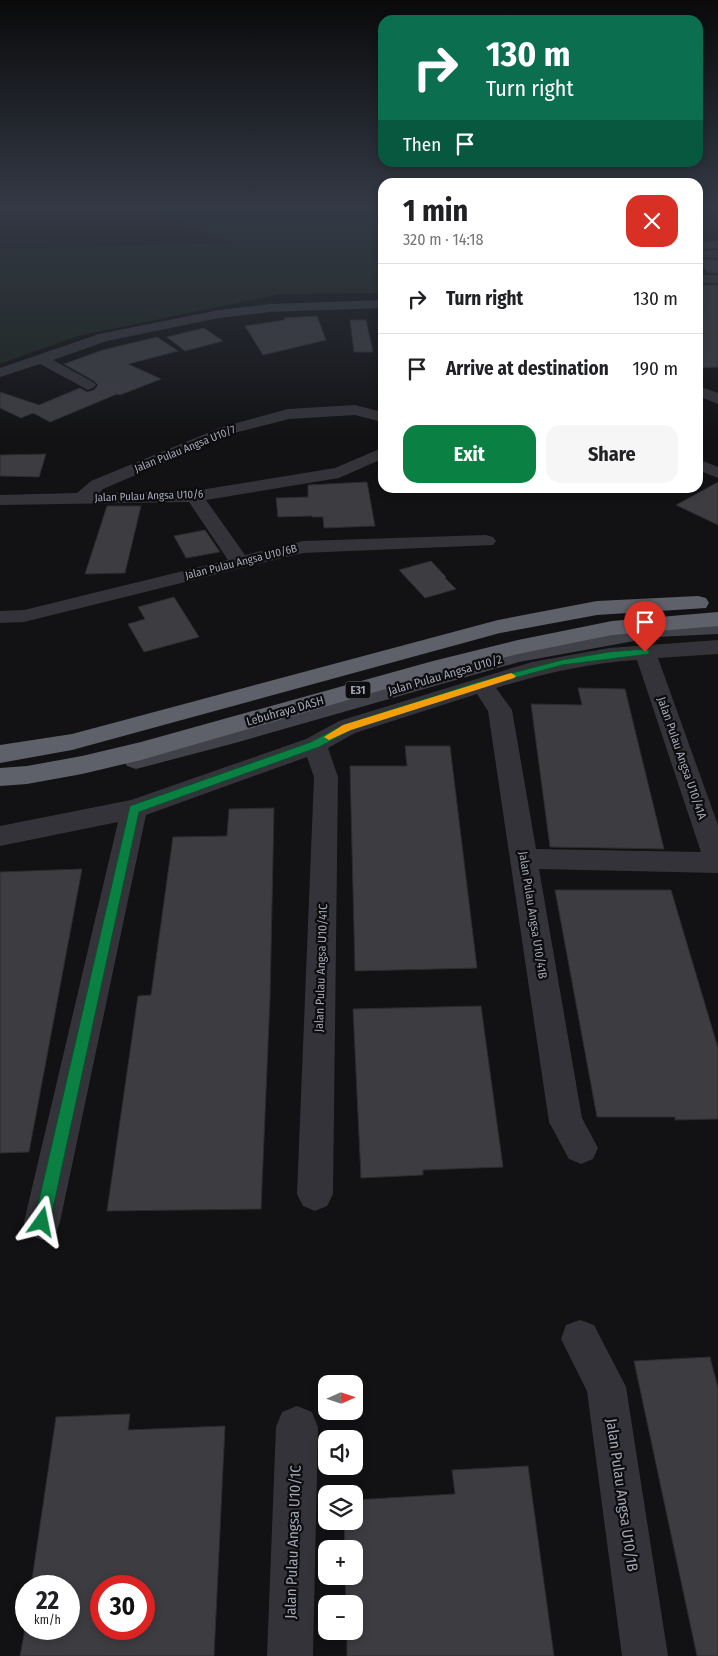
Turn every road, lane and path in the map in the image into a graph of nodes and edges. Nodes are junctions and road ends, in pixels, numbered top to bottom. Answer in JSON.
{"nodes":[{"id":1,"x":378,"y":304,"type":"edge"},
{"id":2,"x":41,"y":359,"type":"junction"},
{"id":3,"x":0,"y":373,"type":"edge"},
{"id":4,"x":88,"y":385,"type":"dead end"},
{"id":5,"x":703,"y":393,"type":"edge"},
{"id":6,"x":718,"y":399,"type":"edge"},
{"id":7,"x":378,"y":416,"type":"edge"},
{"id":8,"x":378,"y":455,"type":"edge"},
{"id":9,"x":703,"y":466,"type":"edge"},
{"id":10,"x":718,"y":473,"type":"edge"},
{"id":11,"x":194,"y":496,"type":"junction"},
{"id":12,"x":82,"y":498,"type":"junction"},
{"id":13,"x":0,"y":500,"type":"edge"},
{"id":14,"x":486,"y":541,"type":"dead end"},
{"id":15,"x":240,"y":562,"type":"junction"},
{"id":16,"x":718,"y":602,"type":"edge"},
{"id":17,"x":718,"y":608,"type":"edge"},
{"id":18,"x":0,"y":617,"type":"edge"},
{"id":19,"x":718,"y":620,"type":"edge"},
{"id":20,"x":718,"y":627,"type":"edge"},
{"id":21,"x":718,"y":647,"type":"edge"},
{"id":22,"x":645,"y":652,"type":"junction"},
{"id":23,"x":481,"y":684,"type":"junction"},
{"id":24,"x":315,"y":744,"type":"junction"},
{"id":25,"x":0,"y":754,"type":"edge"},
{"id":26,"x":0,"y":760,"type":"edge"},
{"id":27,"x":0,"y":777,"type":"edge"},
{"id":28,"x":0,"y":785,"type":"edge"},
{"id":29,"x":134,"y":809,"type":"junction"},
{"id":30,"x":0,"y":836,"type":"edge"},
{"id":31,"x":524,"y":859,"type":"junction"},
{"id":32,"x":718,"y":863,"type":"edge"},
{"id":33,"x":582,"y":1148,"type":"dead end"},
{"id":34,"x":315,"y":1194,"type":"dead end"},
{"id":35,"x":42,"y":1222,"type":"dead end"},
{"id":36,"x":580,"y":1339,"type":"dead end"},
{"id":37,"x":297,"y":1427,"type":"dead end"},
{"id":38,"x":290,"y":1656,"type":"edge"},
{"id":39,"x":645,"y":1656,"type":"edge"}],
"edges":[{"from":1,"to":2,"type":"street"},
{"from":2,"to":3,"type":"street"},
{"from":2,"to":4,"type":"street"},
{"from":5,"to":6,"type":"street"},
{"from":7,"to":12,"type":"street","name":"Jalan Pulau Angsa U10/7"},
{"from":8,"to":11,"type":"street","name":"Jalan Pulau Angsa U10/6"},
{"from":9,"to":10,"type":"street"},
{"from":11,"to":12,"type":"street","name":"Jalan Pulau Angsa U10/6"},
{"from":11,"to":15,"type":"street"},
{"from":12,"to":13,"type":"street","name":"Jalan Pulau Angsa U10/6"},
{"from":14,"to":15,"type":"street","name":"Jalan Pulau Angsa U10/6B"},
{"from":15,"to":18,"type":"street","name":"Jalan Pulau Angsa U10/6B"},
{"from":16,"to":25,"type":"highway","name":"Lebuhraya DASH","number":"E31"},
{"from":17,"to":26,"type":"street"},
{"from":19,"to":27,"type":"highway","name":"Lebuhraya DASH","number":"E31"},
{"from":20,"to":28,"type":"street","name":"Jalan Pulau Angsa U10/2"},
{"from":21,"to":22,"type":"street"},
{"from":22,"to":23,"type":"street"},
{"from":22,"to":32,"type":"street","name":"Jalan Pulau Angsa U10/41A"},
{"from":23,"to":24,"type":"street"},
{"from":23,"to":31,"type":"street","name":"Jalan Pulau Angsa U10/41B"},
{"from":24,"to":29,"type":"street"},
{"from":24,"to":34,"type":"street","name":"Jalan Pulau Angsa U10/41C"},
{"from":29,"to":30,"type":"street"},
{"from":29,"to":35,"type":"street"},
{"from":31,"to":32,"type":"street"},
{"from":31,"to":33,"type":"street","name":"Jalan Pulau Angsa U10/41B"},
{"from":36,"to":39,"type":"street","name":"Jalan Pulau Angsa U10/1B"},
{"from":37,"to":38,"type":"street","name":"Jalan Pulau Angsa U10/1C"}]}
